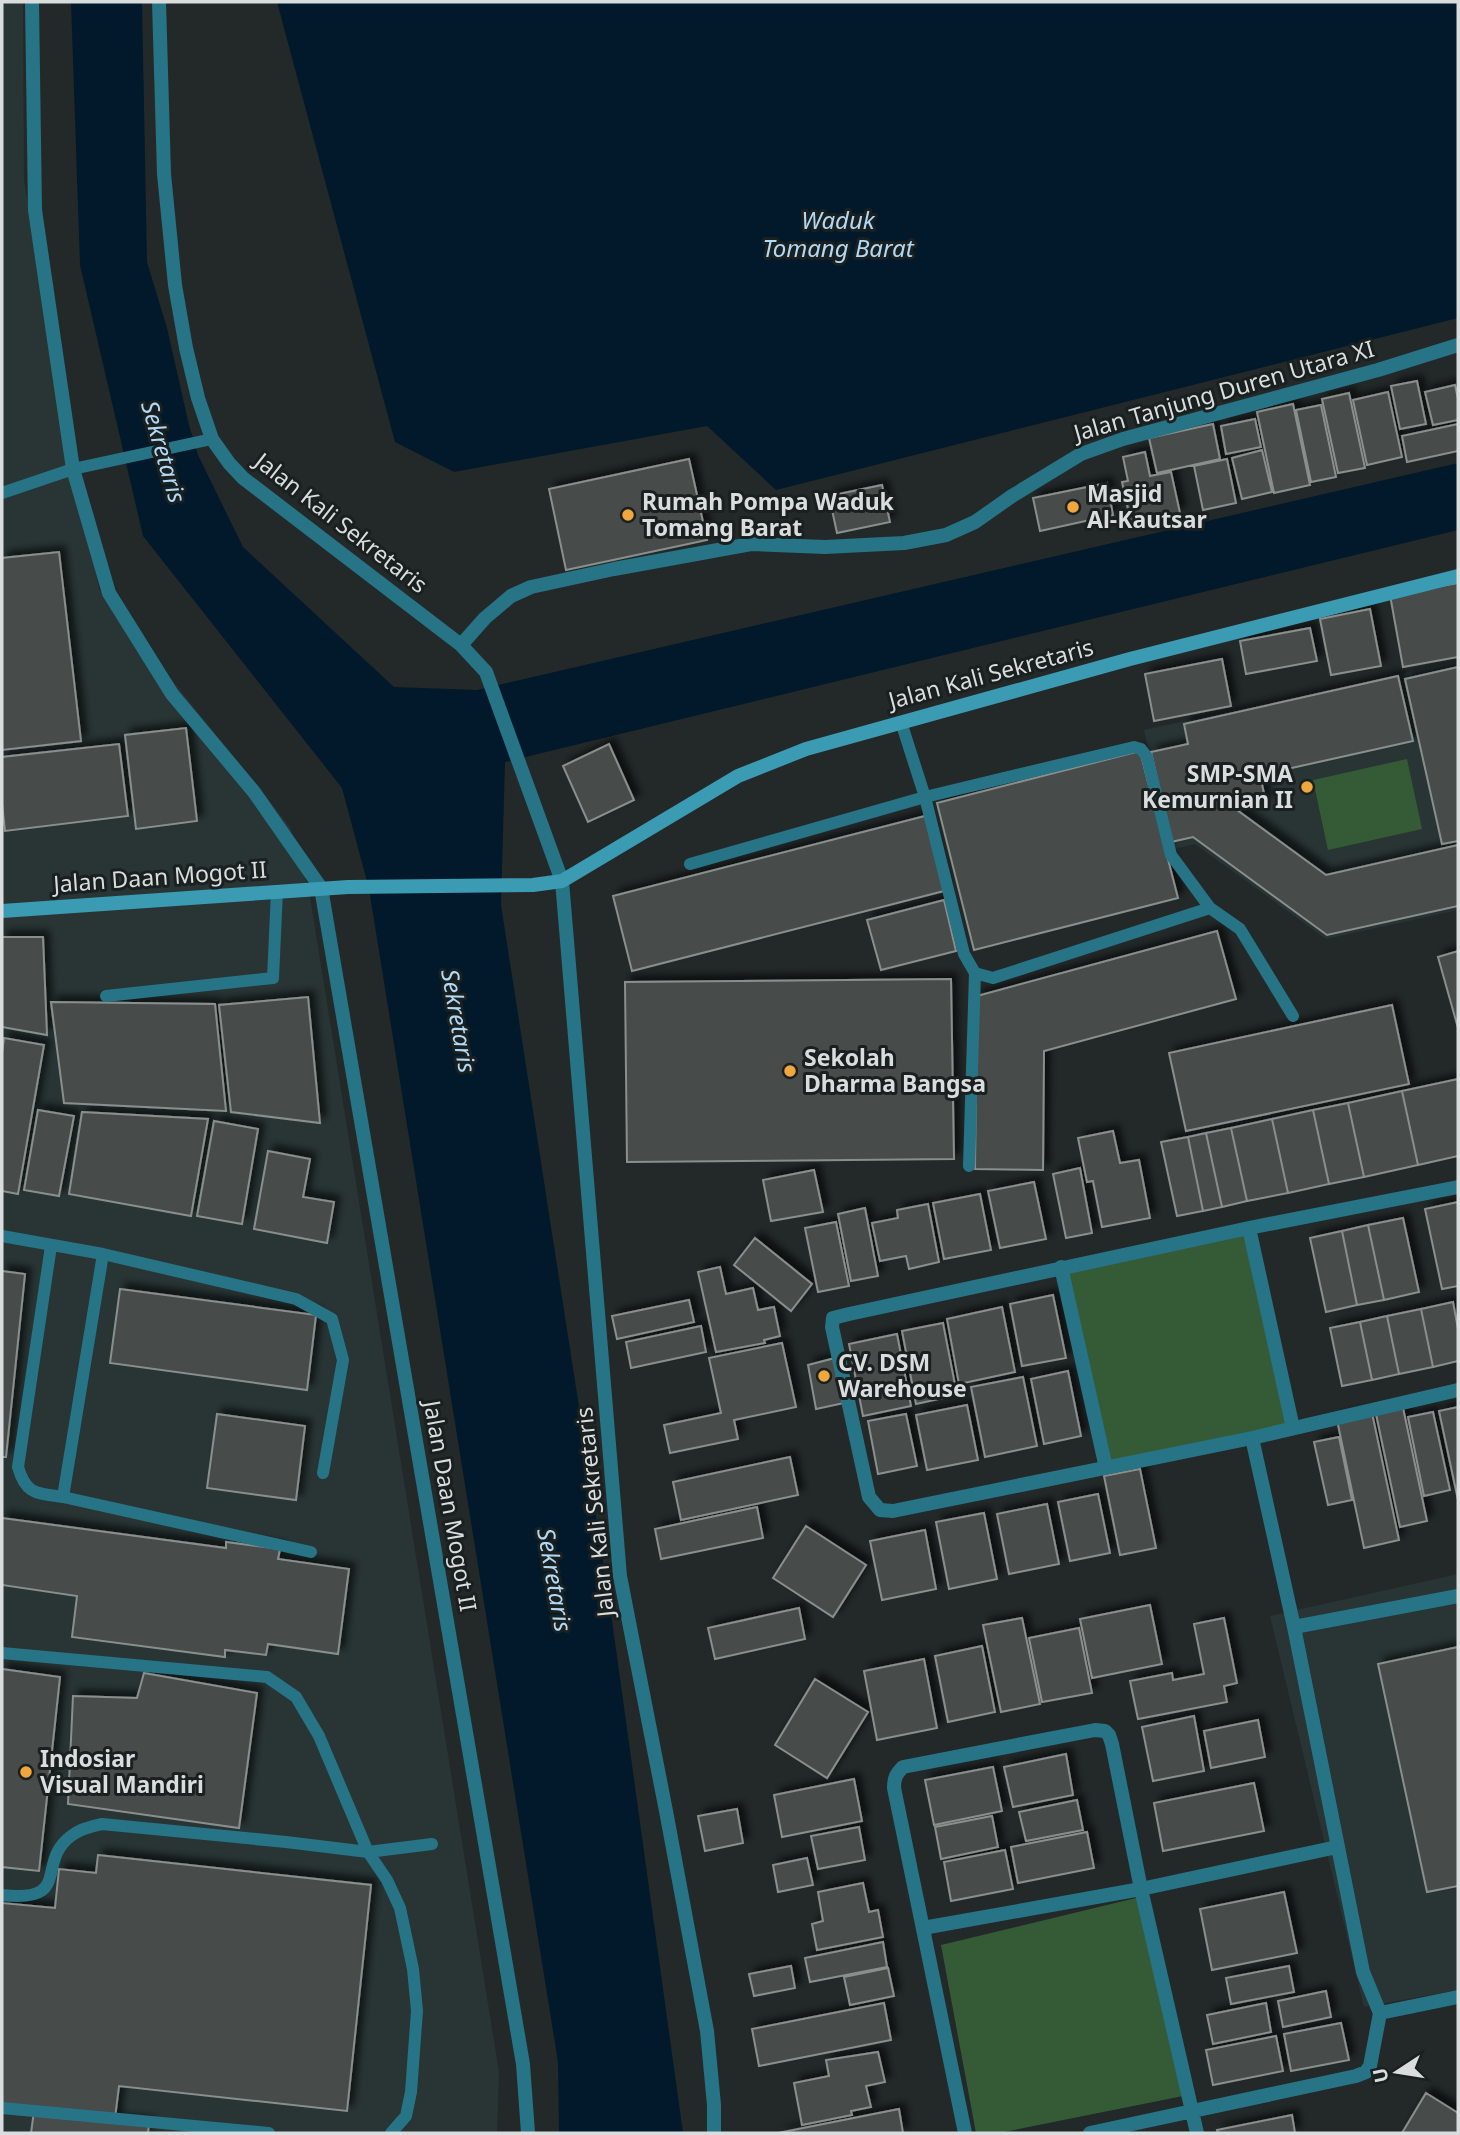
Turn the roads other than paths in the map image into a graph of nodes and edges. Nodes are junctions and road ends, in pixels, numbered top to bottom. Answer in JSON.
{"nodes":[{"id":1,"x":32,"y":2,"type":"edge"},
{"id":2,"x":159,"y":2,"type":"edge"},
{"id":3,"x":1458,"y":345,"type":"edge"},
{"id":4,"x":209,"y":440,"type":"junction"},
{"id":5,"x":73,"y":469,"type":"junction"},
{"id":6,"x":2,"y":493,"type":"edge"},
{"id":7,"x":1458,"y":576,"type":"edge"},
{"id":8,"x":461,"y":645,"type":"junction"},
{"id":9,"x":901,"y":722,"type":"junction"},
{"id":10,"x":925,"y":797,"type":"junction"},
{"id":11,"x":690,"y":864,"type":"dead end"},
{"id":12,"x":562,"y":881,"type":"junction"},
{"id":13,"x":321,"y":888,"type":"junction"},
{"id":14,"x":277,"y":891,"type":"junction"},
{"id":15,"x":1210,"y":908,"type":"junction"},
{"id":16,"x":2,"y":911,"type":"edge"},
{"id":17,"x":975,"y":973,"type":"junction"},
{"id":18,"x":106,"y":996,"type":"dead end"},
{"id":19,"x":1293,"y":1016,"type":"dead end"},
{"id":20,"x":969,"y":1166,"type":"dead end"},
{"id":21,"x":1458,"y":1187,"type":"edge"},
{"id":22,"x":1249,"y":1228,"type":"junction"},
{"id":23,"x":2,"y":1236,"type":"edge"},
{"id":24,"x":51,"y":1246,"type":"junction"},
{"id":25,"x":103,"y":1254,"type":"junction"},
{"id":26,"x":1061,"y":1267,"type":"junction"},
{"id":27,"x":1458,"y":1390,"type":"edge"},
{"id":28,"x":1293,"y":1428,"type":"junction"},
{"id":29,"x":1252,"y":1438,"type":"junction"},
{"id":30,"x":1106,"y":1468,"type":"junction"},
{"id":31,"x":323,"y":1474,"type":"dead end"},
{"id":32,"x":63,"y":1497,"type":"junction"},
{"id":33,"x":311,"y":1552,"type":"dead end"},
{"id":34,"x":1458,"y":1595,"type":"edge"},
{"id":35,"x":1294,"y":1627,"type":"junction"},
{"id":36,"x":2,"y":1653,"type":"edge"},
{"id":37,"x":432,"y":1844,"type":"dead end"},
{"id":38,"x":1337,"y":1847,"type":"junction"},
{"id":39,"x":368,"y":1852,"type":"junction"},
{"id":40,"x":1140,"y":1889,"type":"junction"},
{"id":41,"x":2,"y":1895,"type":"edge"},
{"id":42,"x":923,"y":1928,"type":"junction"},
{"id":43,"x":1458,"y":1997,"type":"edge"},
{"id":44,"x":1380,"y":2013,"type":"junction"},
{"id":45,"x":2,"y":2108,"type":"edge"},
{"id":46,"x":1192,"y":2111,"type":"junction"},
{"id":47,"x":269,"y":2133,"type":"edge"},
{"id":48,"x":390,"y":2133,"type":"edge"},
{"id":49,"x":528,"y":2133,"type":"edge"},
{"id":50,"x":714,"y":2133,"type":"edge"},
{"id":51,"x":965,"y":2133,"type":"edge"},
{"id":52,"x":1090,"y":2133,"type":"edge"},
{"id":53,"x":1197,"y":2133,"type":"edge"}],
"edges":[{"from":1,"to":5,"type":"street"},
{"from":2,"to":4,"type":"street","name":"Jalan Kali Sekretaris"},
{"from":3,"to":8,"type":"street","name":"Jalan Tanjung Duren Utara XI"},
{"from":4,"to":5,"type":"lane"},
{"from":4,"to":8,"type":"street","name":"Jalan Kali Sekretaris"},
{"from":5,"to":6,"type":"lane"},
{"from":5,"to":13,"type":"street"},
{"from":7,"to":9,"type":"street","name":"Jalan Kali Sekretaris"},
{"from":8,"to":12,"type":"street","name":"Jalan Kali Sekretaris"},
{"from":9,"to":10,"type":"lane"},
{"from":9,"to":12,"type":"street","name":"Jalan Kali Sekretaris"},
{"from":10,"to":11,"type":"lane"},
{"from":10,"to":15,"type":"lane"},
{"from":10,"to":17,"type":"lane"},
{"from":12,"to":13,"type":"street","name":"Jalan Daan Mogot II"},
{"from":12,"to":50,"type":"street","name":"Jalan Kali Sekretaris"},
{"from":13,"to":14,"type":"street","name":"Jalan Daan Mogot II"},
{"from":13,"to":49,"type":"street","name":"Jalan Daan Mogot II"},
{"from":14,"to":16,"type":"street","name":"Jalan Daan Mogot II"},
{"from":14,"to":18,"type":"lane"},
{"from":15,"to":17,"type":"lane"},
{"from":15,"to":19,"type":"lane"},
{"from":17,"to":20,"type":"lane"},
{"from":21,"to":22,"type":"street"},
{"from":22,"to":26,"type":"street"},
{"from":22,"to":28,"type":"street"},
{"from":23,"to":24,"type":"lane"},
{"from":24,"to":25,"type":"lane"},
{"from":24,"to":32,"type":"lane"},
{"from":25,"to":31,"type":"lane"},
{"from":25,"to":32,"type":"lane"},
{"from":26,"to":30,"type":"street"},
{"from":26,"to":30,"type":"street"},
{"from":27,"to":28,"type":"street"},
{"from":28,"to":29,"type":"street"},
{"from":29,"to":30,"type":"street"},
{"from":29,"to":35,"type":"street"},
{"from":32,"to":33,"type":"lane"},
{"from":34,"to":35,"type":"street"},
{"from":35,"to":38,"type":"street"},
{"from":36,"to":39,"type":"lane"},
{"from":37,"to":39,"type":"lane"},
{"from":38,"to":40,"type":"street"},
{"from":38,"to":44,"type":"street"},
{"from":39,"to":41,"type":"lane"},
{"from":39,"to":48,"type":"lane"},
{"from":40,"to":42,"type":"street"},
{"from":40,"to":42,"type":"street"},
{"from":40,"to":46,"type":"street"},
{"from":42,"to":51,"type":"street"},
{"from":43,"to":44,"type":"street"},
{"from":44,"to":46,"type":"street"},
{"from":45,"to":47,"type":"lane"},
{"from":46,"to":52,"type":"street"},
{"from":46,"to":53,"type":"street"}]}
